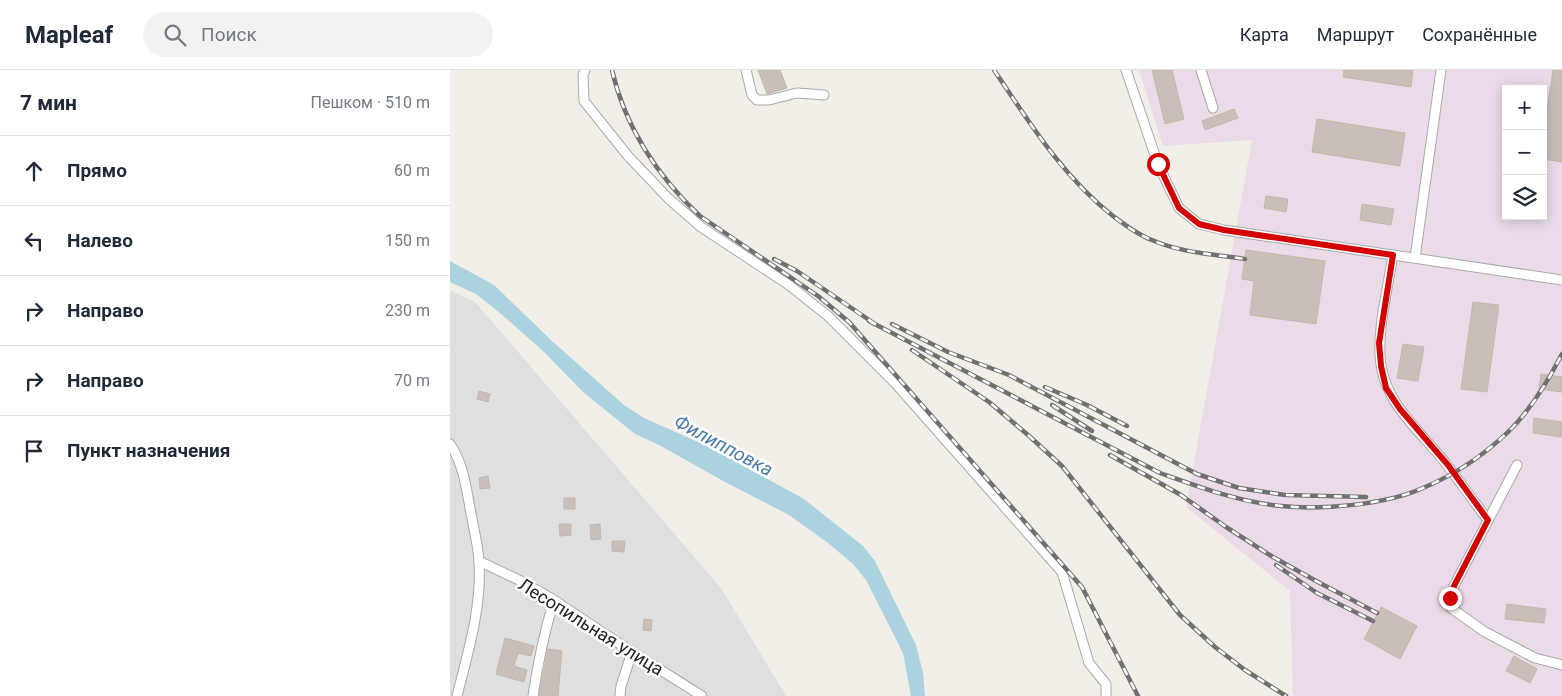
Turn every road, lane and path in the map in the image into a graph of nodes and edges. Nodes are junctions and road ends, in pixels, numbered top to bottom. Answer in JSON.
{"nodes":[{"id":1,"x":585,"y":70,"type":"edge"},
{"id":2,"x":746,"y":70,"type":"edge"},
{"id":3,"x":1126,"y":70,"type":"edge"},
{"id":4,"x":1201,"y":70,"type":"edge"},
{"id":5,"x":1441,"y":70,"type":"edge"},
{"id":6,"x":824,"y":95,"type":"dead end"},
{"id":7,"x":1213,"y":108,"type":"dead end"},
{"id":8,"x":1393,"y":255,"type":"junction"},
{"id":9,"x":1415,"y":258,"type":"junction"},
{"id":10,"x":1562,"y":280,"type":"edge"},
{"id":11,"x":450,"y":444,"type":"edge"},
{"id":12,"x":1517,"y":465,"type":"dead end"},
{"id":13,"x":1488,"y":520,"type":"junction"},
{"id":14,"x":479,"y":561,"type":"junction"},
{"id":15,"x":554,"y":600,"type":"junction"},
{"id":16,"x":632,"y":652,"type":"junction"},
{"id":17,"x":1562,"y":665,"type":"edge"},
{"id":18,"x":698,"y":695,"type":"edge"},
{"id":19,"x":457,"y":696,"type":"edge"},
{"id":20,"x":533,"y":696,"type":"edge"},
{"id":21,"x":620,"y":696,"type":"edge"},
{"id":22,"x":1106,"y":696,"type":"edge"}],
"edges":[{"from":1,"to":22,"type":"street"},
{"from":2,"to":6,"type":"street"},
{"from":3,"to":8,"type":"street"},
{"from":4,"to":7,"type":"street"},
{"from":5,"to":9,"type":"street"},
{"from":8,"to":9,"type":"street"},
{"from":8,"to":13,"type":"street"},
{"from":9,"to":10,"type":"street"},
{"from":11,"to":14,"type":"street"},
{"from":12,"to":13,"type":"street"},
{"from":13,"to":17,"type":"street"},
{"from":14,"to":15,"type":"street","name":"Лесопильная улица"},
{"from":14,"to":19,"type":"street"},
{"from":15,"to":16,"type":"street","name":"Лесопильная улица"},
{"from":15,"to":20,"type":"street"},
{"from":16,"to":18,"type":"street","name":"Лесопильная улица"},
{"from":16,"to":21,"type":"street"}]}
